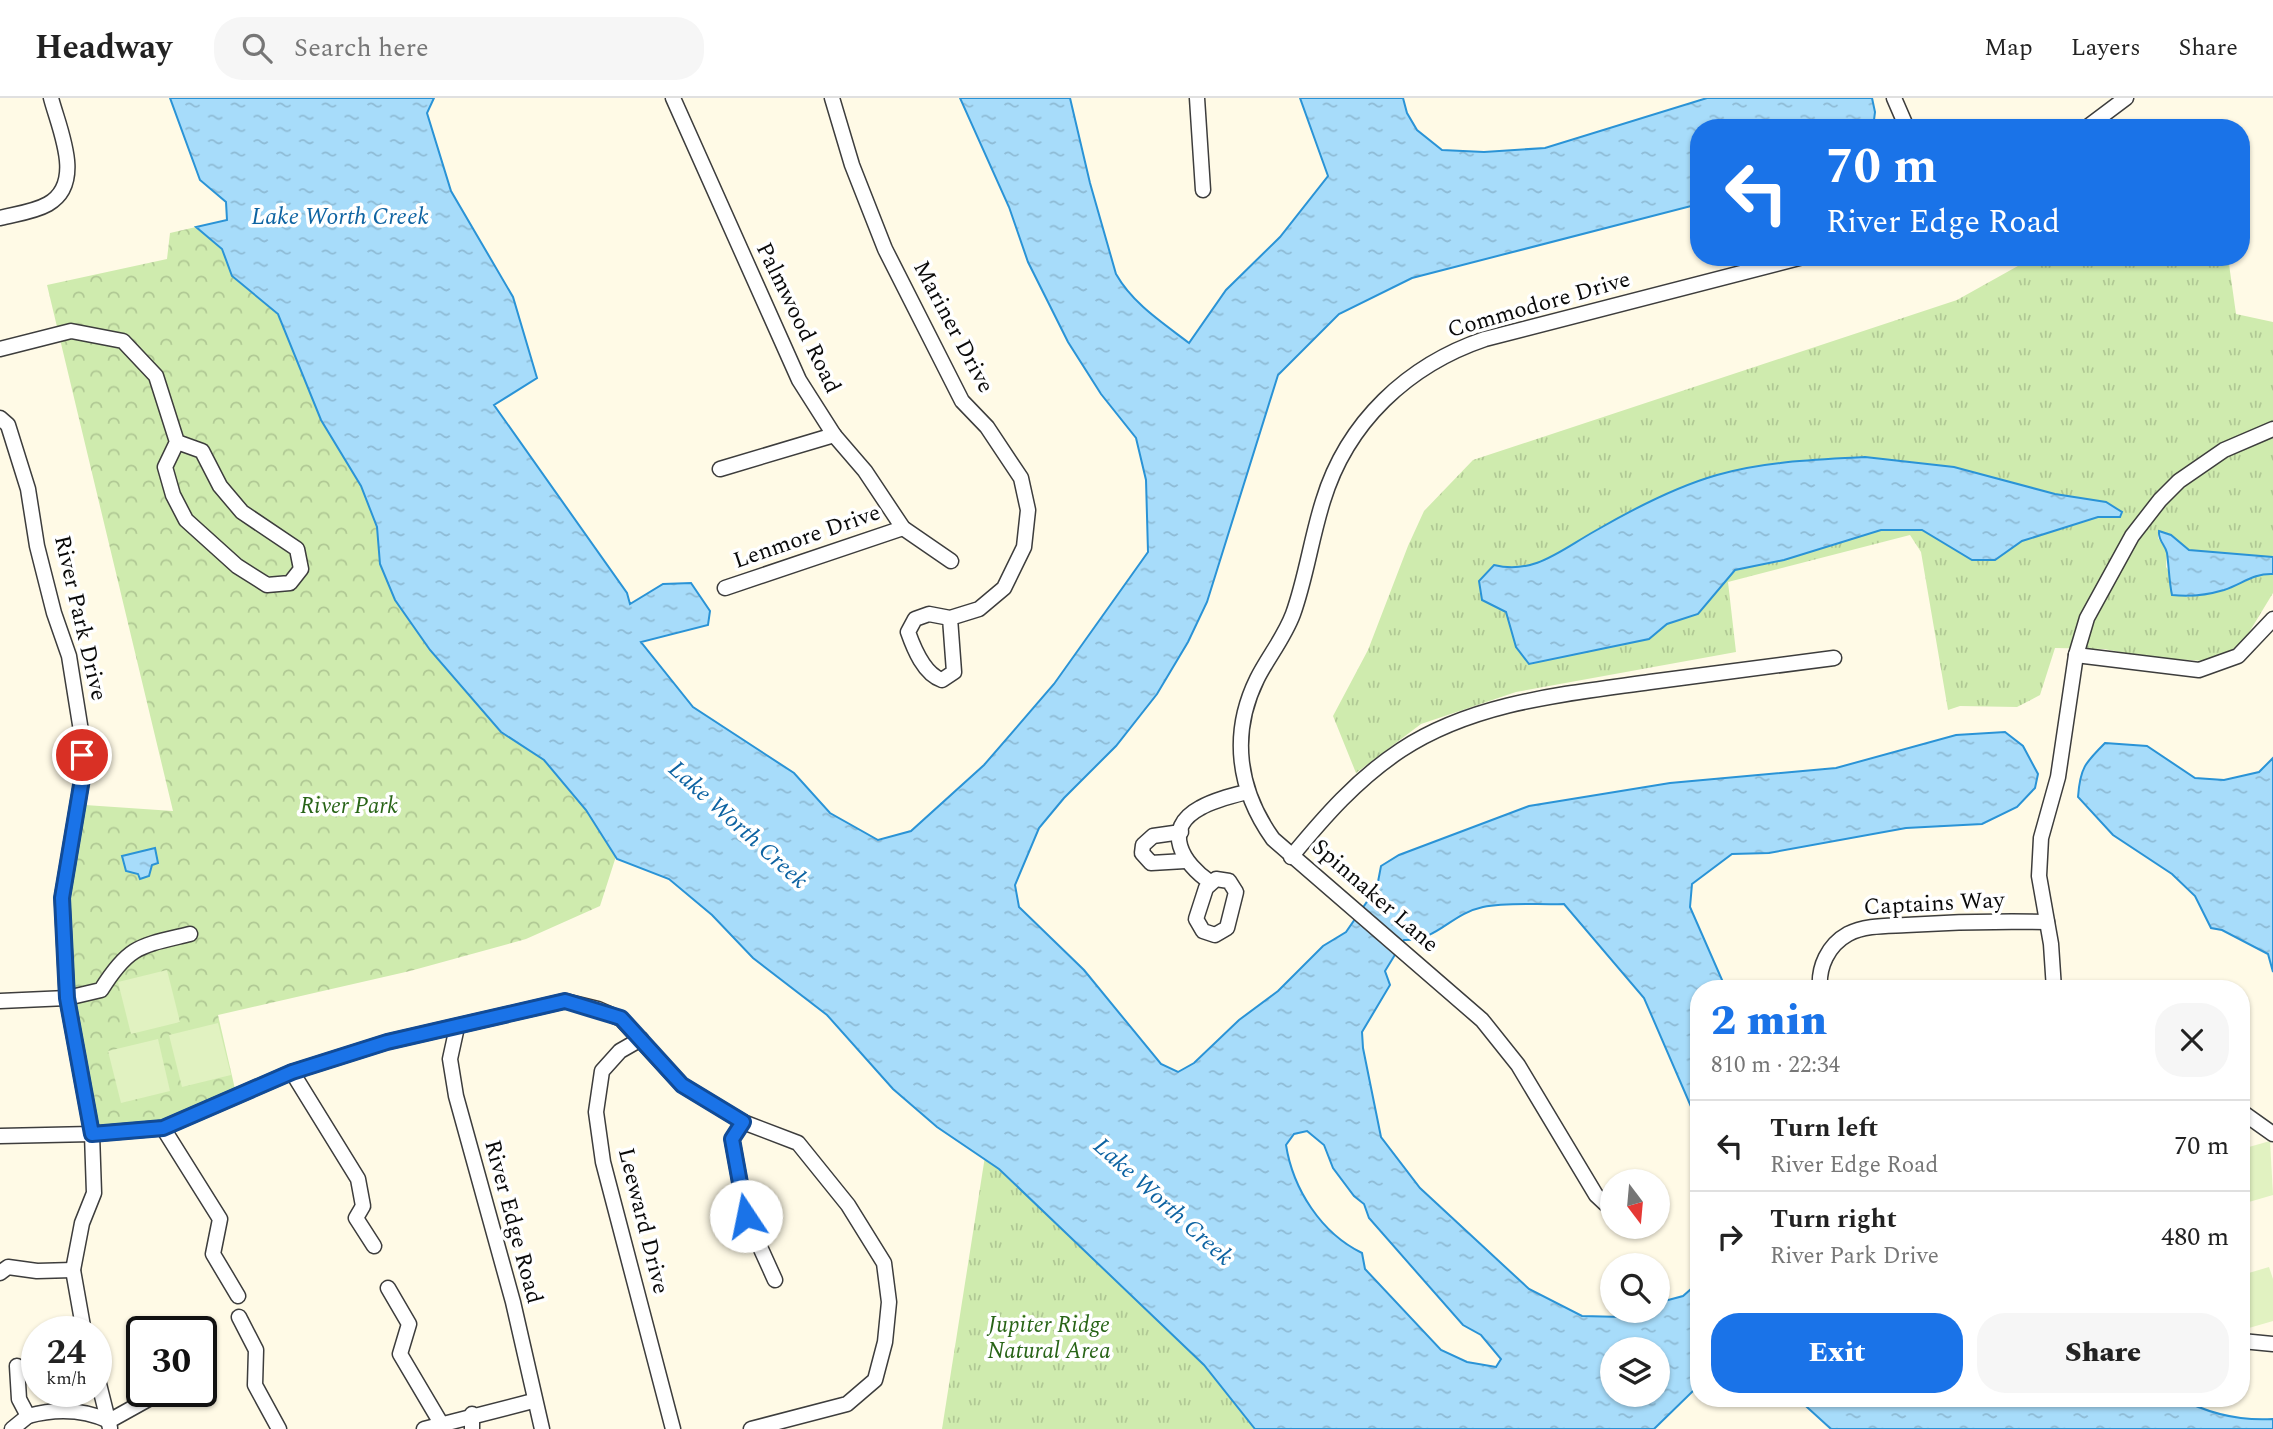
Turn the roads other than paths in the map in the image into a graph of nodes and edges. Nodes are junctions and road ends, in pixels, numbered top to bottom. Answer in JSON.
{"nodes":[{"id":1,"x":51,"y":98,"type":"edge"},
{"id":2,"x":673,"y":98,"type":"edge"},
{"id":3,"x":832,"y":98,"type":"edge"},
{"id":4,"x":1197,"y":98,"type":"edge"},
{"id":5,"x":1894,"y":98,"type":"edge"},
{"id":6,"x":2126,"y":98,"type":"edge"},
{"id":7,"x":1903,"y":119,"type":"edge"},
{"id":8,"x":2098,"y":119,"type":"edge"},
{"id":9,"x":1203,"y":190,"type":"dead end"},
{"id":10,"x":0,"y":218,"type":"edge"},
{"id":11,"x":1768,"y":266,"type":"edge"},
{"id":12,"x":0,"y":349,"type":"edge"},
{"id":13,"x":0,"y":418,"type":"edge"},
{"id":14,"x":2273,"y":429,"type":"edge"},
{"id":15,"x":834,"y":435,"type":"junction"},
{"id":16,"x":177,"y":442,"type":"junction"},
{"id":17,"x":720,"y":468,"type":"dead end"},
{"id":18,"x":904,"y":528,"type":"junction"},
{"id":19,"x":951,"y":561,"type":"dead end"},
{"id":20,"x":725,"y":588,"type":"dead end"},
{"id":21,"x":950,"y":618,"type":"junction"},
{"id":22,"x":2273,"y":619,"type":"edge"},
{"id":23,"x":2076,"y":655,"type":"junction"},
{"id":24,"x":1834,"y":658,"type":"dead end"},
{"id":25,"x":1247,"y":792,"type":"junction"},
{"id":26,"x":1181,"y":832,"type":"junction"},
{"id":27,"x":1291,"y":857,"type":"junction"},
{"id":28,"x":1185,"y":860,"type":"junction"},
{"id":29,"x":1210,"y":882,"type":"dead end"},
{"id":30,"x":2047,"y":922,"type":"junction"},
{"id":31,"x":190,"y":934,"type":"dead end"},
{"id":32,"x":1820,"y":980,"type":"edge"},
{"id":33,"x":2053,"y":980,"type":"edge"},
{"id":34,"x":67,"y":998,"type":"junction"},
{"id":35,"x":0,"y":1001,"type":"edge"},
{"id":36,"x":457,"y":1027,"type":"junction"},
{"id":37,"x":641,"y":1039,"type":"junction"},
{"id":38,"x":292,"y":1072,"type":"junction"},
{"id":39,"x":2250,"y":1118,"type":"edge"},
{"id":40,"x":743,"y":1122,"type":"junction"},
{"id":41,"x":163,"y":1128,"type":"junction"},
{"id":42,"x":92,"y":1134,"type":"junction"},
{"id":43,"x":2273,"y":1134,"type":"edge"},
{"id":44,"x":0,"y":1136,"type":"edge"},
{"id":45,"x":1600,"y":1198,"type":"edge"},
{"id":46,"x":374,"y":1247,"type":"dead end"},
{"id":47,"x":73,"y":1270,"type":"junction"},
{"id":48,"x":0,"y":1273,"type":"edge"},
{"id":49,"x":775,"y":1280,"type":"dead end"},
{"id":50,"x":388,"y":1289,"type":"dead end"},
{"id":51,"x":238,"y":1296,"type":"dead end"},
{"id":52,"x":81,"y":1316,"type":"edge"},
{"id":53,"x":239,"y":1317,"type":"dead end"},
{"id":54,"x":2250,"y":1342,"type":"edge"},
{"id":55,"x":2273,"y":1344,"type":"edge"},
{"id":56,"x":17,"y":1366,"type":"dead end"},
{"id":57,"x":533,"y":1401,"type":"junction"},
{"id":58,"x":105,"y":1407,"type":"edge"},
{"id":59,"x":138,"y":1407,"type":"edge"},
{"id":60,"x":28,"y":1422,"type":"edge"},
{"id":61,"x":472,"y":1422,"type":"edge"},
{"id":62,"x":110,"y":1425,"type":"edge"},
{"id":63,"x":442,"y":1425,"type":"junction"},
{"id":64,"x":12,"y":1429,"type":"edge"},
{"id":65,"x":279,"y":1429,"type":"edge"},
{"id":66,"x":424,"y":1429,"type":"edge"},
{"id":67,"x":542,"y":1429,"type":"edge"},
{"id":68,"x":673,"y":1429,"type":"edge"},
{"id":69,"x":751,"y":1429,"type":"edge"}],
"edges":[{"from":1,"to":10,"type":"street"},
{"from":2,"to":15,"type":"street","name":"Palmwood Road"},
{"from":3,"to":21,"type":"street","name":"Mariner Drive"},
{"from":4,"to":9,"type":"street"},
{"from":5,"to":7,"type":"street"},
{"from":6,"to":8,"type":"street"},
{"from":11,"to":25,"type":"street","name":"Commodore Drive"},
{"from":12,"to":16,"type":"street"},
{"from":13,"to":34,"type":"street","name":"River Park Drive"},
{"from":14,"to":23,"type":"street"},
{"from":15,"to":17,"type":"street"},
{"from":15,"to":18,"type":"street","name":"Palmwood Road"},
{"from":16,"to":16,"type":"street"},
{"from":18,"to":19,"type":"street","name":"Palmwood Road"},
{"from":18,"to":20,"type":"street","name":"Lenmore Drive"},
{"from":21,"to":21,"type":"street","name":"Mariner Drive"},
{"from":22,"to":23,"type":"street"},
{"from":23,"to":30,"type":"street"},
{"from":24,"to":27,"type":"street","name":"Spinnaker Lane"},
{"from":25,"to":26,"type":"street"},
{"from":25,"to":27,"type":"street","name":"Commodore Drive"},
{"from":26,"to":28,"type":"street"},
{"from":26,"to":28,"type":"street"},
{"from":27,"to":45,"type":"street","name":"Spinnaker Lane"},
{"from":28,"to":29,"type":"street"},
{"from":30,"to":32,"type":"street","name":"Captains Way"},
{"from":30,"to":33,"type":"street"},
{"from":31,"to":34,"type":"street"},
{"from":34,"to":35,"type":"street"},
{"from":34,"to":42,"type":"street","name":"River Park Drive"},
{"from":36,"to":37,"type":"street"},
{"from":36,"to":38,"type":"street"},
{"from":36,"to":57,"type":"street","name":"River Edge Road"},
{"from":37,"to":40,"type":"street"},
{"from":37,"to":68,"type":"street","name":"Leeward Drive"},
{"from":38,"to":41,"type":"street"},
{"from":38,"to":46,"type":"street"},
{"from":39,"to":43,"type":"street"},
{"from":40,"to":49,"type":"street"},
{"from":40,"to":69,"type":"street"},
{"from":41,"to":42,"type":"street"},
{"from":41,"to":51,"type":"street"},
{"from":42,"to":44,"type":"street"},
{"from":42,"to":47,"type":"street","name":"River Park Drive"},
{"from":47,"to":48,"type":"street"},
{"from":47,"to":52,"type":"street","name":"River Park Drive"},
{"from":50,"to":63,"type":"street"},
{"from":53,"to":65,"type":"street"},
{"from":54,"to":55,"type":"street"},
{"from":56,"to":60,"type":"street"},
{"from":57,"to":61,"type":"street"},
{"from":57,"to":67,"type":"street","name":"River Edge Road"},
{"from":58,"to":62,"type":"street"},
{"from":59,"to":62,"type":"street"},
{"from":60,"to":62,"type":"street"},
{"from":60,"to":64,"type":"street"},
{"from":61,"to":63,"type":"street"},
{"from":63,"to":66,"type":"street"}]}
